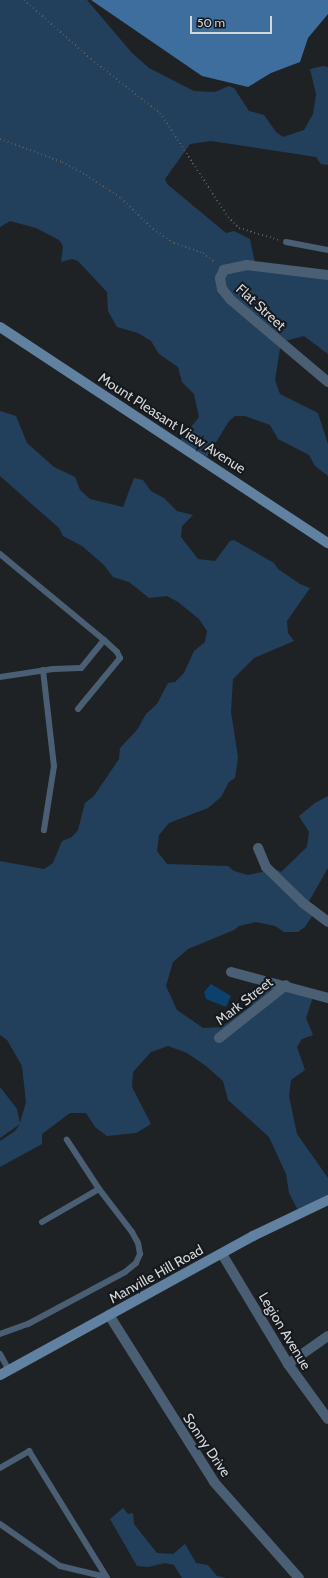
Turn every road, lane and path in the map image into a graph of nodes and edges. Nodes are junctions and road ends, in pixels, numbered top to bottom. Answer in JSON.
{"nodes":[{"id":1,"x":24,"y":0,"type":"edge"},
{"id":2,"x":0,"y":139,"type":"edge"},
{"id":3,"x":286,"y":242,"type":"joint"},
{"id":4,"x":328,"y":250,"type":"edge"},
{"id":5,"x":224,"y":270,"type":"junction"},
{"id":6,"x":328,"y":275,"type":"edge"},
{"id":7,"x":0,"y":327,"type":"edge"},
{"id":8,"x":328,"y":382,"type":"edge"},
{"id":9,"x":328,"y":543,"type":"edge"},
{"id":10,"x":0,"y":554,"type":"edge"},
{"id":11,"x":104,"y":640,"type":"junction"},
{"id":12,"x":43,"y":670,"type":"junction"},
{"id":13,"x":0,"y":677,"type":"edge"},
{"id":14,"x":78,"y":709,"type":"dead end"},
{"id":15,"x":44,"y":830,"type":"dead end"},
{"id":16,"x":258,"y":848,"type":"dead end"},
{"id":17,"x":328,"y":922,"type":"edge"},
{"id":18,"x":231,"y":972,"type":"dead end"},
{"id":19,"x":286,"y":985,"type":"junction"},
{"id":20,"x":328,"y":998,"type":"edge"},
{"id":21,"x":219,"y":1038,"type":"dead end"},
{"id":22,"x":67,"y":1140,"type":"dead end"},
{"id":23,"x":99,"y":1189,"type":"junction"},
{"id":24,"x":328,"y":1200,"type":"edge"},
{"id":25,"x":42,"y":1222,"type":"dead end"},
{"id":26,"x":222,"y":1254,"type":"junction"},
{"id":27,"x":109,"y":1315,"type":"junction"},
{"id":28,"x":0,"y":1334,"type":"edge"},
{"id":29,"x":328,"y":1336,"type":"edge"},
{"id":30,"x":0,"y":1354,"type":"edge"},
{"id":31,"x":288,"y":1364,"type":"junction"},
{"id":32,"x":5,"y":1373,"type":"edge"},
{"id":33,"x":328,"y":1419,"type":"edge"},
{"id":34,"x":0,"y":1468,"type":"edge"},
{"id":35,"x":0,"y":1524,"type":"edge"},
{"id":36,"x":106,"y":1577,"type":"edge"},
{"id":37,"x":299,"y":1578,"type":"edge"}],
"edges":[{"from":1,"to":3,"type":"path"},
{"from":2,"to":5,"type":"path"},
{"from":3,"to":4,"type":"lane"},
{"from":5,"to":6,"type":"street","name":"Flat Street"},
{"from":5,"to":8,"type":"street","name":"Flat Street"},
{"from":7,"to":9,"type":"street","name":"Mount Pleasant View Avenue"},
{"from":10,"to":11,"type":"lane"},
{"from":11,"to":12,"type":"lane"},
{"from":11,"to":14,"type":"lane"},
{"from":12,"to":13,"type":"lane"},
{"from":12,"to":15,"type":"lane"},
{"from":16,"to":17,"type":"street"},
{"from":18,"to":19,"type":"street"},
{"from":19,"to":20,"type":"street"},
{"from":19,"to":21,"type":"street","name":"Mark Street"},
{"from":22,"to":23,"type":"lane"},
{"from":23,"to":25,"type":"lane"},
{"from":23,"to":28,"type":"lane"},
{"from":24,"to":26,"type":"street","name":"Manville Hill Road"},
{"from":26,"to":27,"type":"street","name":"Manville Hill Road"},
{"from":26,"to":31,"type":"street","name":"Legion Avenue"},
{"from":27,"to":32,"type":"street","name":"Manville Hill Road"},
{"from":27,"to":37,"type":"street","name":"Sonny Drive"},
{"from":29,"to":31,"type":"street"},
{"from":30,"to":32,"type":"lane"},
{"from":31,"to":33,"type":"street","name":"Legion Avenue"},
{"from":34,"to":36,"type":"lane"},
{"from":35,"to":36,"type":"lane"}]}
